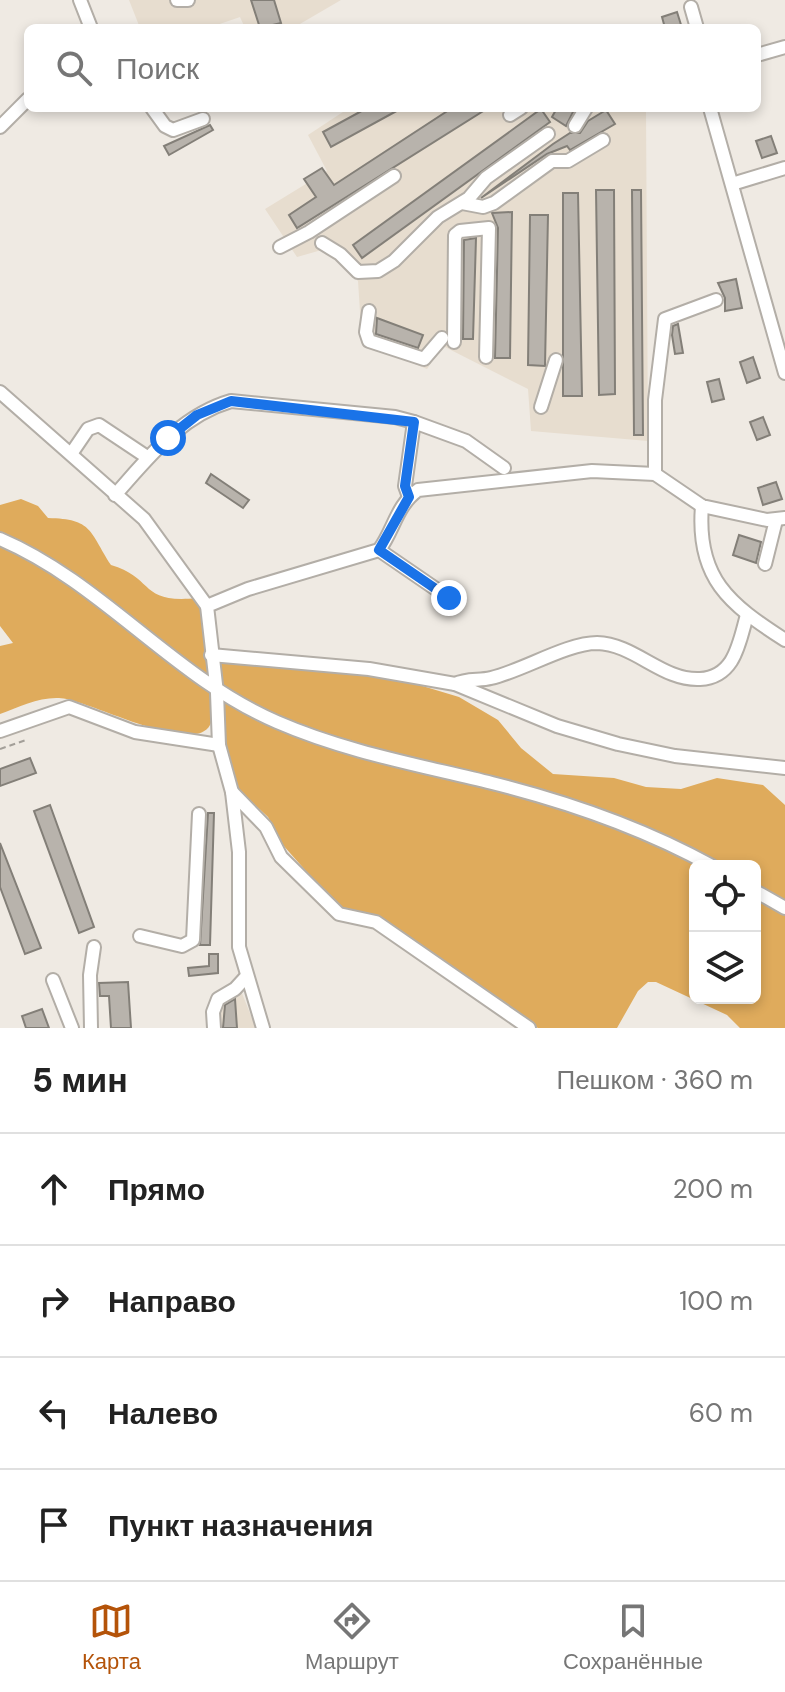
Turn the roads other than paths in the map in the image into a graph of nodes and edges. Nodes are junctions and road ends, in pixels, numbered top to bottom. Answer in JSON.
{"nodes":[{"id":1,"x":80,"y":0,"type":"edge"},
{"id":2,"x":177,"y":0,"type":"edge"},
{"id":3,"x":188,"y":0,"type":"edge"},
{"id":4,"x":691,"y":7,"type":"dead end"},
{"id":5,"x":89,"y":24,"type":"edge"},
{"id":6,"x":696,"y":24,"type":"edge"},
{"id":7,"x":785,"y":47,"type":"edge"},
{"id":8,"x":761,"y":54,"type":"edge"},
{"id":9,"x":24,"y":103,"type":"edge"},
{"id":10,"x":155,"y":112,"type":"edge"},
{"id":11,"x":584,"y":112,"type":"edge"},
{"id":12,"x":711,"y":112,"type":"edge"},
{"id":13,"x":203,"y":119,"type":"dead end"},
{"id":14,"x":575,"y":126,"type":"dead end"},
{"id":15,"x":0,"y":127,"type":"edge"},
{"id":16,"x":548,"y":134,"type":"dead end"},
{"id":17,"x":603,"y":140,"type":"dead end"},
{"id":18,"x":785,"y":168,"type":"edge"},
{"id":19,"x":394,"y":176,"type":"dead end"},
{"id":20,"x":732,"y":184,"type":"junction"},
{"id":21,"x":462,"y":203,"type":"junction"},
{"id":22,"x":494,"y":203,"type":"junction"},
{"id":23,"x":353,"y":205,"type":"junction"},
{"id":24,"x":360,"y":219,"type":"dead end"},
{"id":25,"x":489,"y":228,"type":"junction"},
{"id":26,"x":322,"y":243,"type":"dead end"},
{"id":27,"x":280,"y":247,"type":"dead end"},
{"id":28,"x":716,"y":300,"type":"dead end"},
{"id":29,"x":369,"y":311,"type":"dead end"},
{"id":30,"x":486,"y":357,"type":"dead end"},
{"id":31,"x":556,"y":360,"type":"dead end"},
{"id":32,"x":785,"y":373,"type":"edge"},
{"id":33,"x":0,"y":392,"type":"edge"},
{"id":34,"x":541,"y":407,"type":"dead end"},
{"id":35,"x":414,"y":422,"type":"junction"},
{"id":36,"x":71,"y":454,"type":"junction"},
{"id":37,"x":147,"y":457,"type":"junction"},
{"id":38,"x":504,"y":468,"type":"dead end"},
{"id":39,"x":655,"y":474,"type":"junction"},
{"id":40,"x":115,"y":495,"type":"junction"},
{"id":41,"x":409,"y":497,"type":"junction"},
{"id":42,"x":702,"y":506,"type":"junction"},
{"id":43,"x":780,"y":519,"type":"edge"},
{"id":44,"x":0,"y":539,"type":"edge"},
{"id":45,"x":379,"y":550,"type":"junction"},
{"id":46,"x":765,"y":564,"type":"dead end"},
{"id":47,"x":449,"y":598,"type":"dead end"},
{"id":48,"x":207,"y":606,"type":"junction"},
{"id":49,"x":747,"y":615,"type":"junction"},
{"id":50,"x":785,"y":640,"type":"edge"},
{"id":51,"x":211,"y":655,"type":"junction"},
{"id":52,"x":455,"y":684,"type":"junction"},
{"id":53,"x":216,"y":688,"type":"junction"},
{"id":54,"x":0,"y":731,"type":"edge"},
{"id":55,"x":219,"y":745,"type":"junction"},
{"id":56,"x":785,"y":768,"type":"edge"},
{"id":57,"x":232,"y":792,"type":"junction"},
{"id":58,"x":199,"y":814,"type":"dead end"},
{"id":59,"x":699,"y":860,"type":"edge"},
{"id":60,"x":761,"y":894,"type":"edge"},
{"id":61,"x":785,"y":908,"type":"edge"},
{"id":62,"x":140,"y":936,"type":"dead end"},
{"id":63,"x":94,"y":947,"type":"dead end"},
{"id":64,"x":246,"y":977,"type":"junction"},
{"id":65,"x":53,"y":980,"type":"dead end"},
{"id":66,"x":72,"y":1028,"type":"edge"},
{"id":67,"x":91,"y":1028,"type":"edge"},
{"id":68,"x":214,"y":1028,"type":"edge"},
{"id":69,"x":263,"y":1028,"type":"edge"},
{"id":70,"x":529,"y":1028,"type":"edge"}],
"edges":[{"from":1,"to":5,"type":"street"},
{"from":2,"to":3,"type":"street"},
{"from":4,"to":6,"type":"street"},
{"from":7,"to":8,"type":"street"},
{"from":9,"to":15,"type":"street"},
{"from":10,"to":13,"type":"street"},
{"from":11,"to":14,"type":"street"},
{"from":12,"to":20,"type":"street"},
{"from":16,"to":21,"type":"street"},
{"from":17,"to":22,"type":"street"},
{"from":18,"to":20,"type":"street"},
{"from":19,"to":23,"type":"street"},
{"from":20,"to":32,"type":"street"},
{"from":21,"to":22,"type":"street"},
{"from":21,"to":26,"type":"street"},
{"from":22,"to":25,"type":"street"},
{"from":23,"to":24,"type":"street"},
{"from":23,"to":27,"type":"street"},
{"from":25,"to":29,"type":"street"},
{"from":25,"to":30,"type":"street"},
{"from":28,"to":39,"type":"street"},
{"from":31,"to":34,"type":"street"},
{"from":33,"to":36,"type":"street"},
{"from":35,"to":37,"type":"street"},
{"from":35,"to":38,"type":"street"},
{"from":35,"to":41,"type":"street"},
{"from":36,"to":37,"type":"street"},
{"from":36,"to":40,"type":"street"},
{"from":37,"to":40,"type":"street"},
{"from":39,"to":41,"type":"street"},
{"from":39,"to":42,"type":"street"},
{"from":40,"to":48,"type":"street"},
{"from":41,"to":45,"type":"street"},
{"from":42,"to":43,"type":"street"},
{"from":42,"to":49,"type":"street"},
{"from":43,"to":46,"type":"street"},
{"from":44,"to":53,"type":"street"},
{"from":45,"to":47,"type":"street"},
{"from":45,"to":48,"type":"street"},
{"from":48,"to":51,"type":"street"},
{"from":49,"to":50,"type":"street"},
{"from":49,"to":52,"type":"street"},
{"from":51,"to":52,"type":"street"},
{"from":51,"to":53,"type":"street"},
{"from":52,"to":56,"type":"street"},
{"from":53,"to":55,"type":"street"},
{"from":53,"to":59,"type":"street"},
{"from":54,"to":55,"type":"street"},
{"from":55,"to":57,"type":"street"},
{"from":57,"to":64,"type":"street"},
{"from":57,"to":70,"type":"street"},
{"from":58,"to":62,"type":"street"},
{"from":60,"to":61,"type":"street"},
{"from":63,"to":67,"type":"street"},
{"from":64,"to":68,"type":"street"},
{"from":64,"to":69,"type":"street"},
{"from":65,"to":66,"type":"street"}]}
